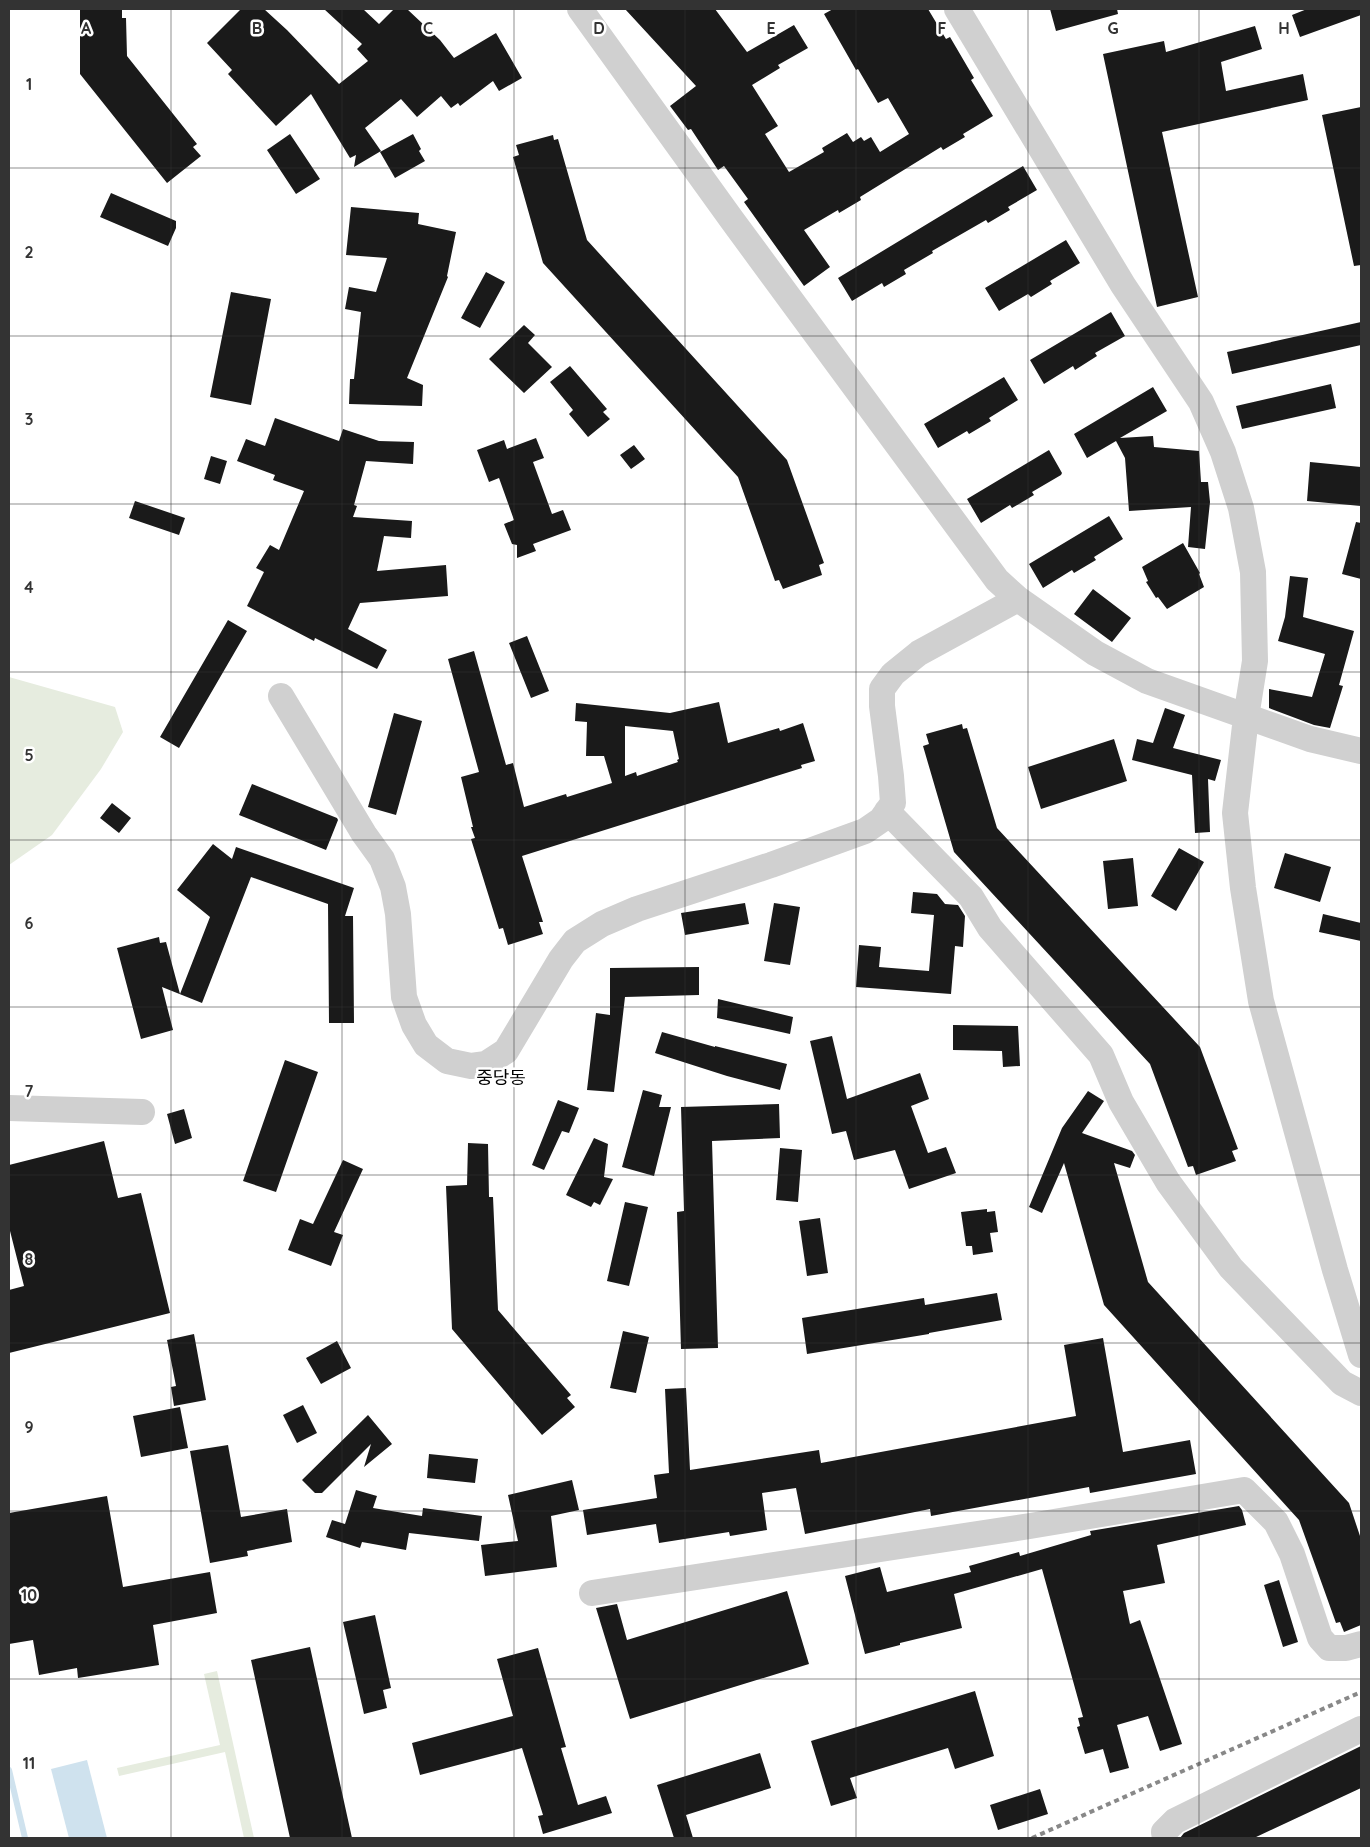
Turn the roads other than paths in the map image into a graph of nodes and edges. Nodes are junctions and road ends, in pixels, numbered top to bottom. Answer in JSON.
{"nodes":[{"id":1,"x":580,"y":9,"type":"edge"},
{"id":2,"x":957,"y":9,"type":"edge"},
{"id":3,"x":1018,"y":599,"type":"junction"},
{"id":4,"x":281,"y":696,"type":"dead end"},
{"id":5,"x":1246,"y":717,"type":"junction"},
{"id":6,"x":1361,"y":751,"type":"edge"},
{"id":7,"x":887,"y":811,"type":"junction"},
{"id":8,"x":9,"y":1108,"type":"edge"},
{"id":9,"x":142,"y":1112,"type":"dead end"},
{"id":10,"x":1361,"y":1355,"type":"edge"},
{"id":11,"x":1361,"y":1393,"type":"edge"},
{"id":12,"x":592,"y":1593,"type":"dead end"},
{"id":13,"x":1361,"y":1644,"type":"edge"},
{"id":14,"x":1361,"y":1729,"type":"edge"},
{"id":15,"x":1164,"y":1838,"type":"edge"}],
"edges":[{"from":1,"to":3,"type":"street"},
{"from":2,"to":5,"type":"street"},
{"from":3,"to":5,"type":"street"},
{"from":3,"to":7,"type":"street"},
{"from":4,"to":7,"type":"street"},
{"from":5,"to":6,"type":"street"},
{"from":5,"to":10,"type":"street"},
{"from":7,"to":11,"type":"street"},
{"from":8,"to":9,"type":"street"},
{"from":12,"to":13,"type":"street"},
{"from":14,"to":15,"type":"street"}]}
